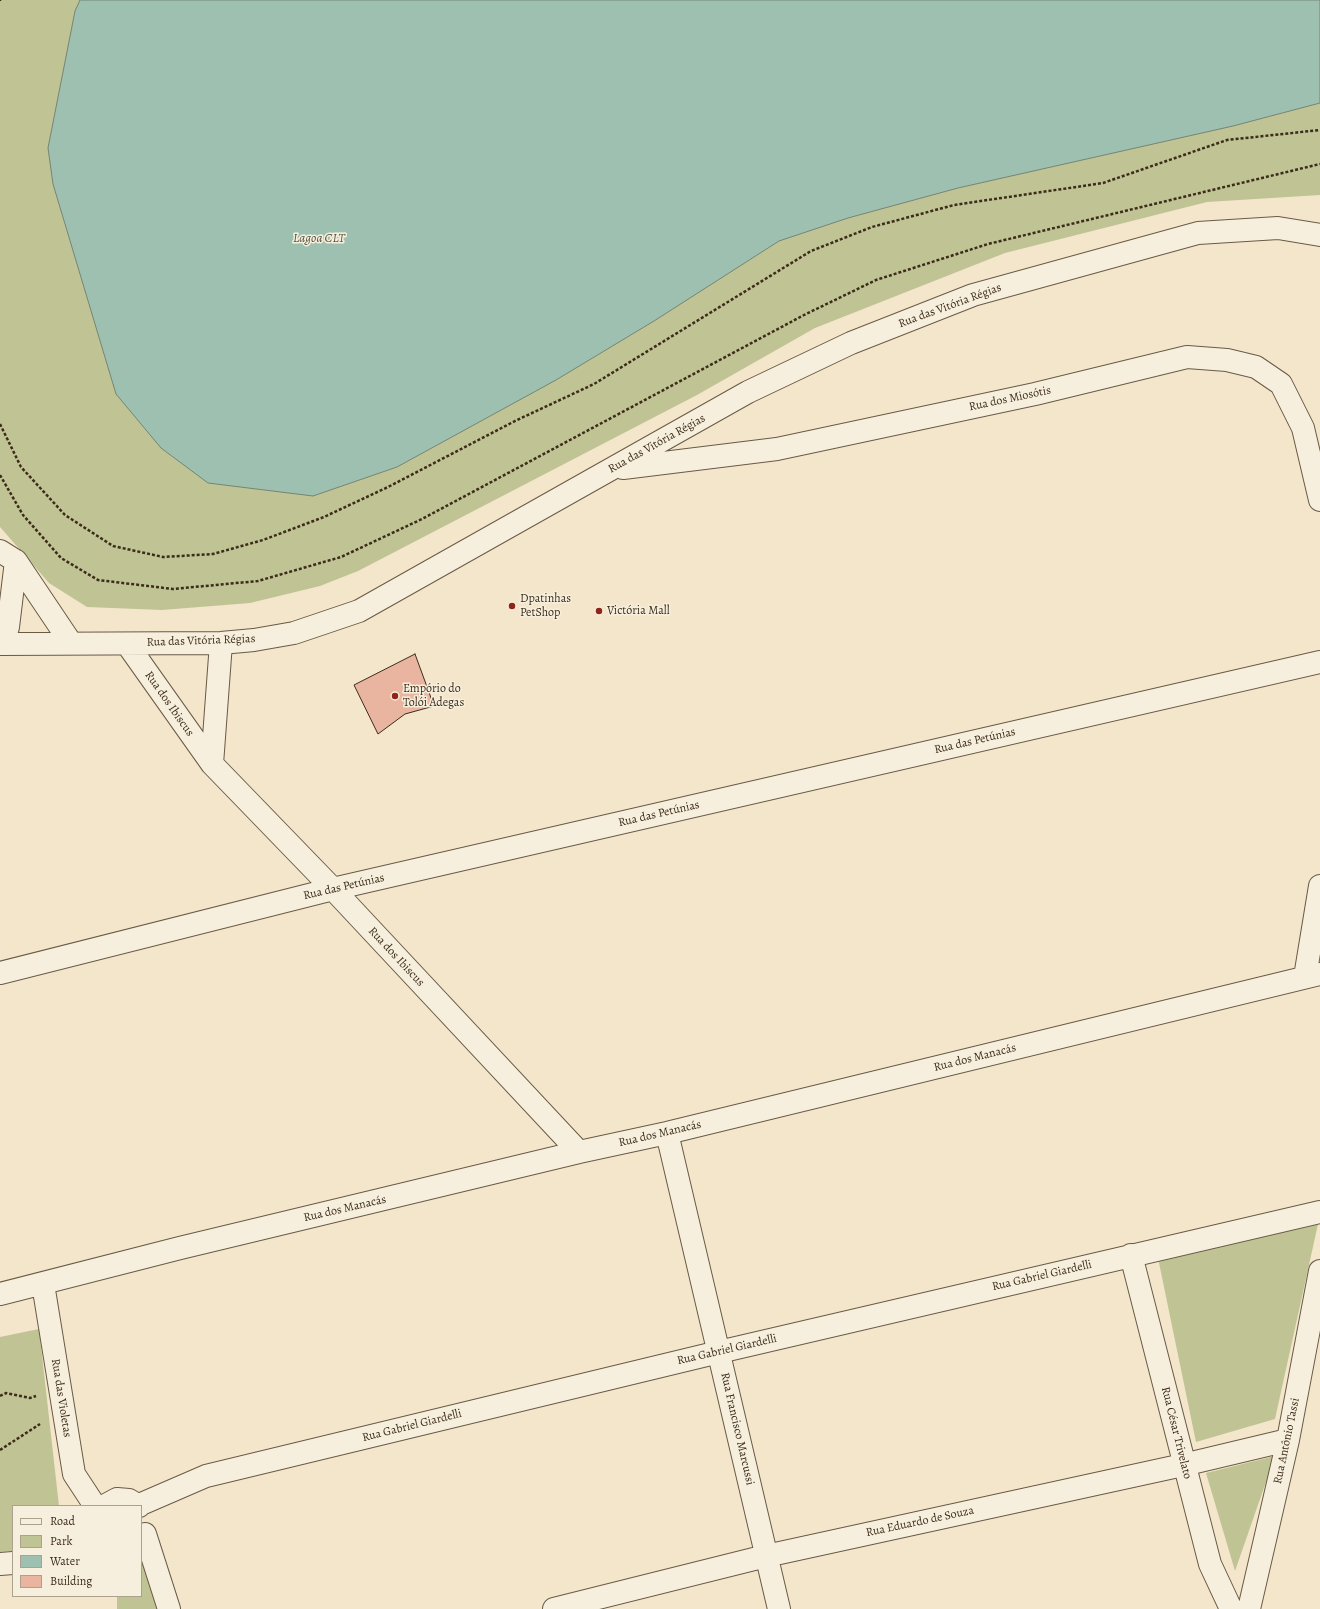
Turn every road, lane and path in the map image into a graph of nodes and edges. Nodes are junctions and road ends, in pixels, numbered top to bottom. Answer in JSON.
{"nodes":[{"id":1,"x":1320,"y":130,"type":"edge"},
{"id":2,"x":1320,"y":164,"type":"edge"},
{"id":3,"x":1320,"y":235,"type":"edge"},
{"id":4,"x":0,"y":424,"type":"edge"},
{"id":5,"x":612,"y":469,"type":"junction"},
{"id":6,"x":0,"y":475,"type":"edge"},
{"id":7,"x":1320,"y":500,"type":"edge"},
{"id":8,"x":8,"y":556,"type":"edge"},
{"id":9,"x":72,"y":643,"type":"junction"},
{"id":10,"x":221,"y":643,"type":"junction"},
{"id":11,"x":2,"y":644,"type":"edge"},
{"id":12,"x":127,"y":644,"type":"junction"},
{"id":13,"x":1320,"y":662,"type":"edge"},
{"id":14,"x":212,"y":764,"type":"junction"},
{"id":15,"x":1320,"y":886,"type":"edge"},
{"id":16,"x":332,"y":889,"type":"junction"},
{"id":17,"x":0,"y":973,"type":"edge"},
{"id":18,"x":1313,"y":976,"type":"edge"},
{"id":19,"x":667,"y":1133,"type":"junction"},
{"id":20,"x":579,"y":1152,"type":"junction"},
{"id":21,"x":1320,"y":1212,"type":"edge"},
{"id":22,"x":1131,"y":1255,"type":"junction"},
{"id":23,"x":1320,"y":1271,"type":"edge"},
{"id":24,"x":43,"y":1284,"type":"junction"},
{"id":25,"x":0,"y":1294,"type":"edge"},
{"id":26,"x":719,"y":1352,"type":"junction"},
{"id":27,"x":0,"y":1396,"type":"edge"},
{"id":28,"x":61,"y":1399,"type":"junction"},
{"id":29,"x":1288,"y":1440,"type":"junction"},
{"id":30,"x":0,"y":1450,"type":"edge"},
{"id":31,"x":1184,"y":1465,"type":"junction"},
{"id":32,"x":94,"y":1505,"type":"edge"},
{"id":33,"x":106,"y":1505,"type":"edge"},
{"id":34,"x":137,"y":1505,"type":"edge"},
{"id":35,"x":142,"y":1506,"type":"edge"},
{"id":36,"x":142,"y":1510,"type":"edge"},
{"id":37,"x":143,"y":1536,"type":"edge"},
{"id":38,"x":766,"y":1556,"type":"junction"},
{"id":39,"x":12,"y":1563,"type":"edge"},
{"id":40,"x":0,"y":1564,"type":"edge"},
{"id":41,"x":169,"y":1609,"type":"edge"},
{"id":42,"x":554,"y":1609,"type":"edge"},
{"id":43,"x":780,"y":1609,"type":"edge"},
{"id":44,"x":1231,"y":1609,"type":"edge"},
{"id":45,"x":1249,"y":1609,"type":"edge"}],
"edges":[{"from":1,"to":4,"type":"path"},
{"from":2,"to":6,"type":"path"},
{"from":3,"to":5,"type":"street","name":"Rua das Vitória Régias"},
{"from":5,"to":7,"type":"street","name":"Rua dos Miosótis"},
{"from":5,"to":10,"type":"street","name":"Rua das Vitória Régias"},
{"from":8,"to":9,"type":"street"},
{"from":8,"to":11,"type":"street"},
{"from":9,"to":11,"type":"street","name":"Rua das Vitória Régias"},
{"from":9,"to":12,"type":"street","name":"Rua das Vitória Régias"},
{"from":10,"to":12,"type":"street","name":"Rua das Vitória Régias"},
{"from":10,"to":14,"type":"street","name":"Rua dos Ibiscus"},
{"from":12,"to":14,"type":"street","name":"Rua dos Ibiscus"},
{"from":13,"to":16,"type":"street","name":"Rua das Petúnias"},
{"from":14,"to":16,"type":"street","name":"Rua dos Ibiscus"},
{"from":15,"to":18,"type":"street"},
{"from":16,"to":17,"type":"street","name":"Rua das Petúnias"},
{"from":16,"to":20,"type":"street","name":"Rua dos Ibiscus"},
{"from":18,"to":19,"type":"street","name":"Rua dos Manacás"},
{"from":19,"to":20,"type":"street","name":"Rua dos Manacás"},
{"from":19,"to":26,"type":"street","name":"Rua Francisco Marcussi"},
{"from":20,"to":24,"type":"street","name":"Rua dos Manacás"},
{"from":21,"to":22,"type":"street","name":"Rua Gabriel Giardelli"},
{"from":22,"to":26,"type":"street","name":"Rua Gabriel Giardelli"},
{"from":22,"to":31,"type":"street","name":"Rua César Trivelato"},
{"from":23,"to":29,"type":"street","name":"Rua Antônio Tassi"},
{"from":24,"to":25,"type":"street","name":"Rua dos Manacás"},
{"from":24,"to":28,"type":"street","name":"Rua das Violetas"},
{"from":26,"to":35,"type":"street","name":"Rua Gabriel Giardelli"},
{"from":26,"to":38,"type":"street","name":"Rua Francisco Marcussi"},
{"from":27,"to":28,"type":"path"},
{"from":28,"to":30,"type":"path"},
{"from":28,"to":32,"type":"street","name":"Rua das Violetas"},
{"from":29,"to":31,"type":"street","name":"Rua Eduardo de Souza"},
{"from":29,"to":45,"type":"street","name":"Rua Antônio Tassi"},
{"from":31,"to":38,"type":"street","name":"Rua Eduardo de Souza"},
{"from":31,"to":44,"type":"street","name":"Rua César Trivelato"},
{"from":33,"to":34,"type":"street"},
{"from":36,"to":37,"type":"street"},
{"from":37,"to":41,"type":"street"},
{"from":38,"to":42,"type":"street","name":"Rua Eduardo de Souza"},
{"from":38,"to":43,"type":"street","name":"Rua Francisco Marcussi"},
{"from":39,"to":40,"type":"street"}]}
